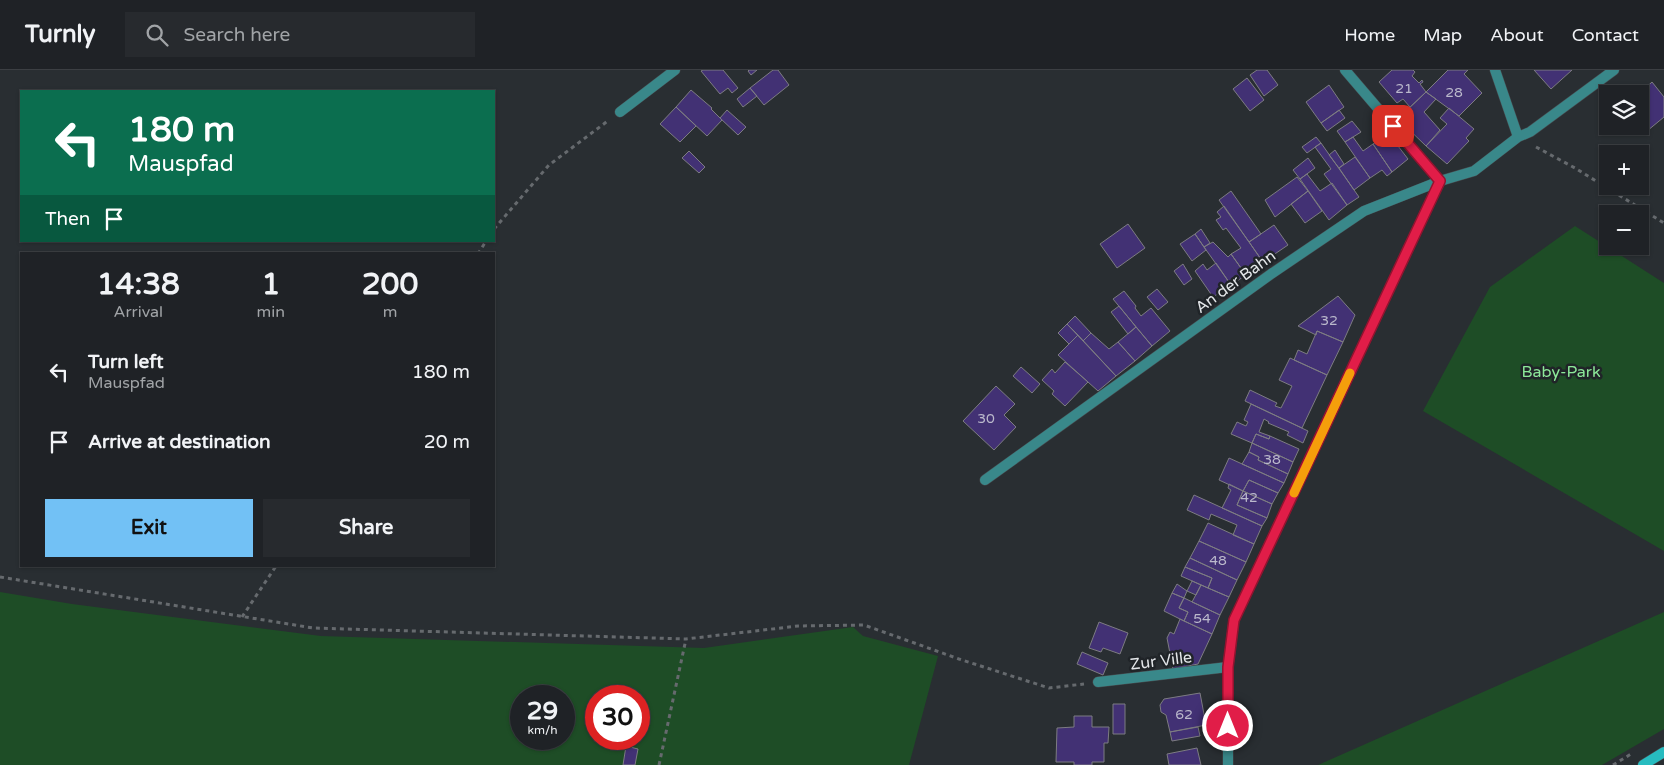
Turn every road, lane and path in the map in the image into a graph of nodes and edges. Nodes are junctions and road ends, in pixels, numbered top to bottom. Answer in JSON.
{"nodes":[{"id":1,"x":675,"y":70,"type":"edge"},
{"id":2,"x":1345,"y":70,"type":"edge"},
{"id":3,"x":1495,"y":70,"type":"edge"},
{"id":4,"x":1614,"y":70,"type":"edge"},
{"id":5,"x":620,"y":112,"type":"joint"},
{"id":6,"x":1518,"y":136,"type":"junction"},
{"id":7,"x":1440,"y":181,"type":"junction"},
{"id":8,"x":1664,"y":224,"type":"edge"},
{"id":9,"x":495,"y":228,"type":"edge"},
{"id":10,"x":985,"y":480,"type":"dead end"},
{"id":11,"x":275,"y":567,"type":"edge"},
{"id":12,"x":0,"y":576,"type":"edge"},
{"id":13,"x":242,"y":617,"type":"junction"},
{"id":14,"x":686,"y":640,"type":"junction"},
{"id":15,"x":1228,"y":667,"type":"junction"},
{"id":16,"x":1098,"y":682,"type":"joint"},
{"id":17,"x":1664,"y":752,"type":"edge"},
{"id":18,"x":659,"y":765,"type":"edge"},
{"id":19,"x":1228,"y":765,"type":"edge"},
{"id":20,"x":1643,"y":765,"type":"edge"}],
"edges":[{"from":1,"to":5,"type":"street"},
{"from":2,"to":7,"type":"street"},
{"from":3,"to":6,"type":"street"},
{"from":4,"to":6,"type":"street","name":"An der Bahn"},
{"from":5,"to":9,"type":"path"},
{"from":6,"to":7,"type":"street","name":"An der Bahn"},
{"from":6,"to":8,"type":"path"},
{"from":7,"to":10,"type":"street","name":"An der Bahn"},
{"from":7,"to":15,"type":"street"},
{"from":11,"to":13,"type":"path"},
{"from":12,"to":13,"type":"path"},
{"from":13,"to":14,"type":"path"},
{"from":14,"to":16,"type":"path"},
{"from":14,"to":18,"type":"path"},
{"from":15,"to":16,"type":"street","name":"Zur Ville"},
{"from":15,"to":19,"type":"street"},
{"from":17,"to":20,"type":"main road"}]}
